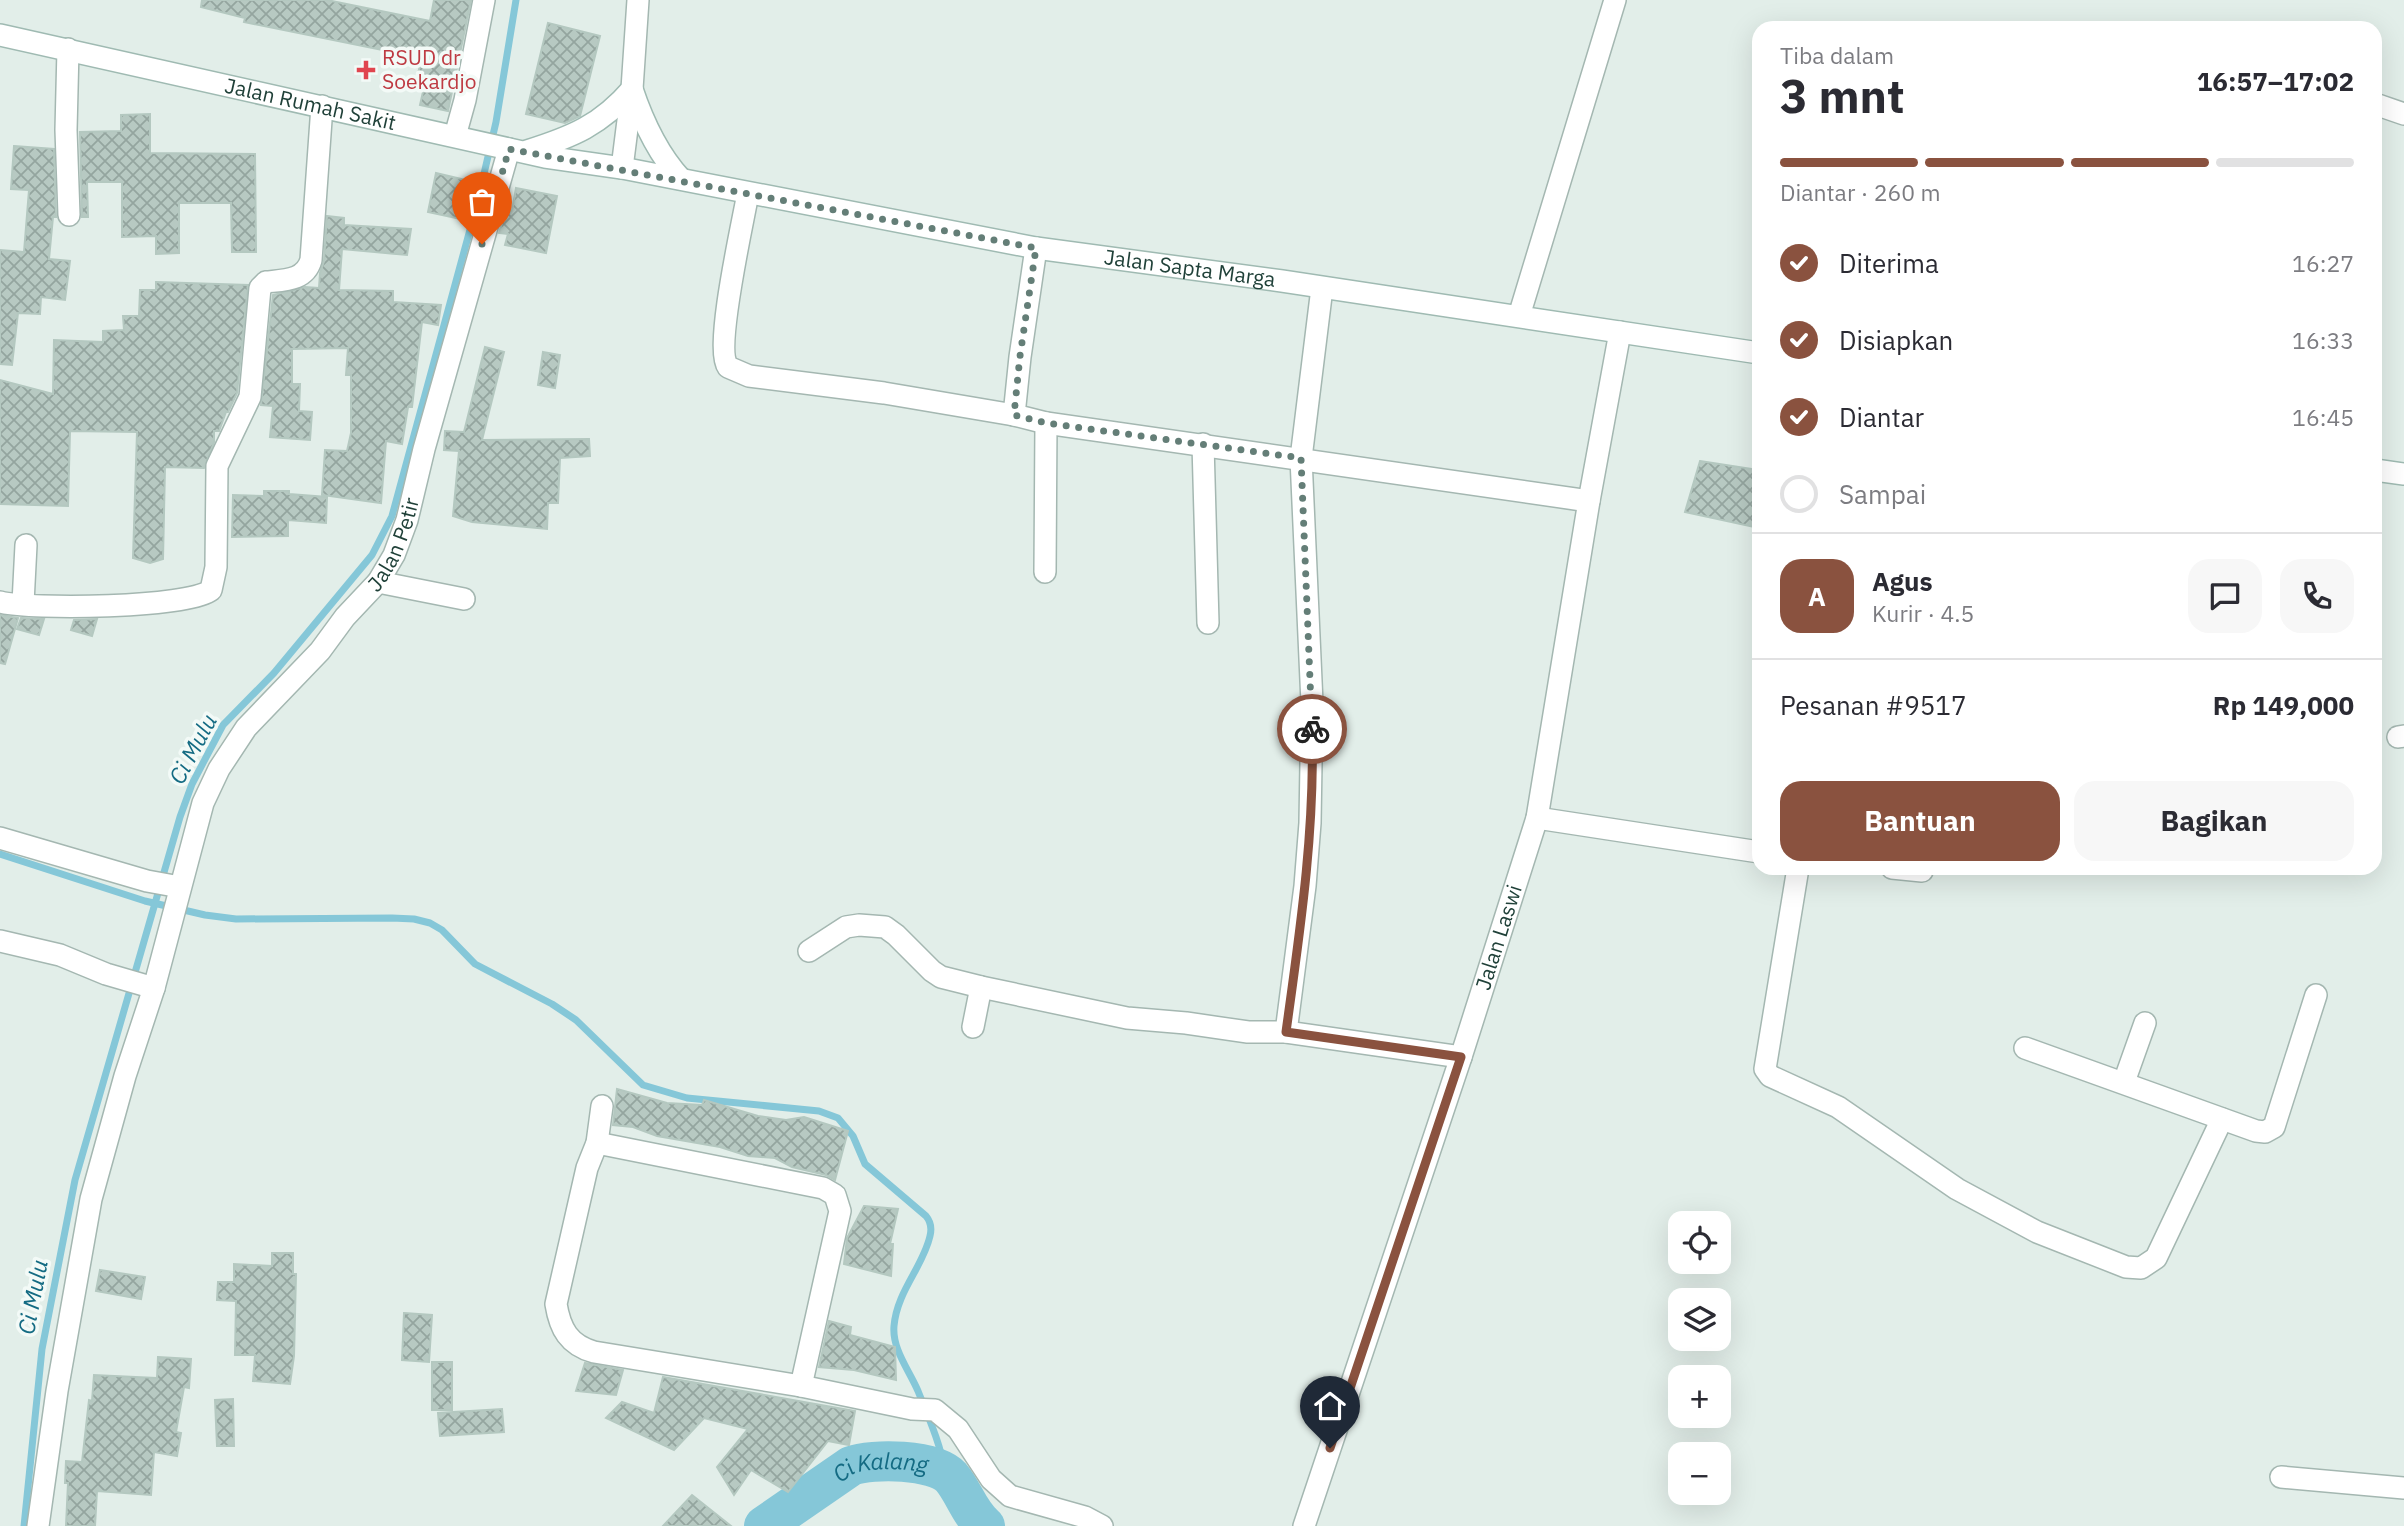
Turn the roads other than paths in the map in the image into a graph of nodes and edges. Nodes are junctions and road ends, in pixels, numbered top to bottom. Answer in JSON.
{"nodes":[{"id":1,"x":484,"y":0,"type":"edge"},
{"id":2,"x":638,"y":0,"type":"edge"},
{"id":3,"x":1615,"y":0,"type":"edge"},
{"id":4,"x":0,"y":35,"type":"edge"},
{"id":5,"x":68,"y":49,"type":"junction"},
{"id":6,"x":632,"y":89,"type":"junction"},
{"id":7,"x":322,"y":106,"type":"junction"},
{"id":8,"x":2382,"y":106,"type":"edge"},
{"id":9,"x":2404,"y":114,"type":"edge"},
{"id":10,"x":458,"y":137,"type":"junction"},
{"id":11,"x":512,"y":149,"type":"junction"},
{"id":12,"x":622,"y":168,"type":"junction"},
{"id":13,"x":681,"y":179,"type":"junction"},
{"id":14,"x":748,"y":193,"type":"junction"},
{"id":15,"x":69,"y":215,"type":"dead end"},
{"id":16,"x":1036,"y":248,"type":"junction"},
{"id":17,"x":1322,"y":288,"type":"junction"},
{"id":18,"x":1519,"y":316,"type":"junction"},
{"id":19,"x":1620,"y":332,"type":"junction"},
{"id":20,"x":1752,"y":351,"type":"edge"},
{"id":21,"x":1014,"y":415,"type":"junction"},
{"id":22,"x":1046,"y":423,"type":"junction"},
{"id":23,"x":1203,"y":444,"type":"junction"},
{"id":24,"x":1301,"y":458,"type":"junction"},
{"id":25,"x":2382,"y":471,"type":"edge"},
{"id":26,"x":2404,"y":474,"type":"edge"},
{"id":27,"x":1589,"y":501,"type":"junction"},
{"id":28,"x":26,"y":545,"type":"dead end"},
{"id":29,"x":1045,"y":572,"type":"dead end"},
{"id":30,"x":378,"y":582,"type":"junction"},
{"id":31,"x":464,"y":599,"type":"dead end"},
{"id":32,"x":0,"y":601,"type":"edge"},
{"id":33,"x":23,"y":603,"type":"junction"},
{"id":34,"x":1208,"y":623,"type":"dead end"},
{"id":35,"x":1537,"y":818,"type":"junction"},
{"id":36,"x":0,"y":838,"type":"edge"},
{"id":37,"x":1752,"y":851,"type":"edge"},
{"id":38,"x":1797,"y":875,"type":"edge"},
{"id":39,"x":178,"y":888,"type":"junction"},
{"id":40,"x":0,"y":941,"type":"edge"},
{"id":41,"x":809,"y":951,"type":"dead end"},
{"id":42,"x":150,"y":986,"type":"junction"},
{"id":43,"x":981,"y":987,"type":"junction"},
{"id":44,"x":2316,"y":995,"type":"dead end"},
{"id":45,"x":2145,"y":1023,"type":"dead end"},
{"id":46,"x":973,"y":1027,"type":"dead end"},
{"id":47,"x":1286,"y":1032,"type":"junction"},
{"id":48,"x":2025,"y":1048,"type":"dead end"},
{"id":49,"x":1461,"y":1057,"type":"junction"},
{"id":50,"x":2124,"y":1082,"type":"junction"},
{"id":51,"x":602,"y":1106,"type":"dead end"},
{"id":52,"x":2222,"y":1119,"type":"junction"},
{"id":53,"x":597,"y":1143,"type":"junction"},
{"id":54,"x":801,"y":1386,"type":"junction"},
{"id":55,"x":2281,"y":1477,"type":"dead end"},
{"id":56,"x":2404,"y":1489,"type":"edge"},
{"id":57,"x":37,"y":1526,"type":"edge"},
{"id":58,"x":1102,"y":1526,"type":"edge"},
{"id":59,"x":1304,"y":1526,"type":"edge"}],
"edges":[{"from":1,"to":10,"type":"street"},
{"from":2,"to":6,"type":"street"},
{"from":3,"to":18,"type":"street"},
{"from":4,"to":5,"type":"street","name":"Jalan Rumah Sakit"},
{"from":5,"to":7,"type":"street","name":"Jalan Rumah Sakit"},
{"from":5,"to":15,"type":"street"},
{"from":6,"to":11,"type":"street"},
{"from":6,"to":12,"type":"street"},
{"from":6,"to":13,"type":"street"},
{"from":7,"to":10,"type":"street","name":"Jalan Rumah Sakit"},
{"from":7,"to":33,"type":"street"},
{"from":8,"to":9,"type":"street"},
{"from":10,"to":11,"type":"street","name":"Jalan Rumah Sakit"},
{"from":11,"to":12,"type":"street","name":"Jalan Rumah Sakit"},
{"from":11,"to":30,"type":"street","name":"Jalan Petir"},
{"from":12,"to":13,"type":"street","name":"Jalan Sapta Marga"},
{"from":13,"to":14,"type":"street","name":"Jalan Sapta Marga"},
{"from":14,"to":16,"type":"street","name":"Jalan Sapta Marga"},
{"from":14,"to":21,"type":"street"},
{"from":16,"to":17,"type":"street","name":"Jalan Sapta Marga"},
{"from":16,"to":21,"type":"street"},
{"from":17,"to":18,"type":"street","name":"Jalan Sapta Marga"},
{"from":17,"to":24,"type":"street"},
{"from":18,"to":19,"type":"street","name":"Jalan Sapta Marga"},
{"from":19,"to":20,"type":"street","name":"Jalan Sapta Marga"},
{"from":19,"to":27,"type":"street","name":"Jalan Laswi"},
{"from":21,"to":22,"type":"street"},
{"from":22,"to":23,"type":"street"},
{"from":22,"to":29,"type":"street"},
{"from":23,"to":24,"type":"street"},
{"from":23,"to":34,"type":"street"},
{"from":24,"to":27,"type":"street"},
{"from":24,"to":47,"type":"street"},
{"from":25,"to":26,"type":"street"},
{"from":27,"to":35,"type":"street","name":"Jalan Laswi"},
{"from":28,"to":33,"type":"street"},
{"from":30,"to":31,"type":"street"},
{"from":30,"to":39,"type":"street","name":"Jalan Petir"},
{"from":32,"to":33,"type":"street"},
{"from":35,"to":37,"type":"street"},
{"from":35,"to":49,"type":"street","name":"Jalan Laswi"},
{"from":36,"to":39,"type":"street"},
{"from":38,"to":52,"type":"street"},
{"from":39,"to":42,"type":"street","name":"Jalan Petir"},
{"from":40,"to":42,"type":"street"},
{"from":41,"to":43,"type":"street"},
{"from":42,"to":57,"type":"street","name":"Jalan Petir"},
{"from":43,"to":46,"type":"street"},
{"from":43,"to":47,"type":"street"},
{"from":44,"to":52,"type":"street"},
{"from":45,"to":50,"type":"street"},
{"from":47,"to":49,"type":"street"},
{"from":48,"to":50,"type":"street"},
{"from":49,"to":59,"type":"street","name":"Jalan Laswi"},
{"from":50,"to":52,"type":"street"},
{"from":51,"to":53,"type":"street"},
{"from":53,"to":54,"type":"street"},
{"from":53,"to":54,"type":"street"},
{"from":54,"to":58,"type":"street"},
{"from":55,"to":56,"type":"street"}]}
